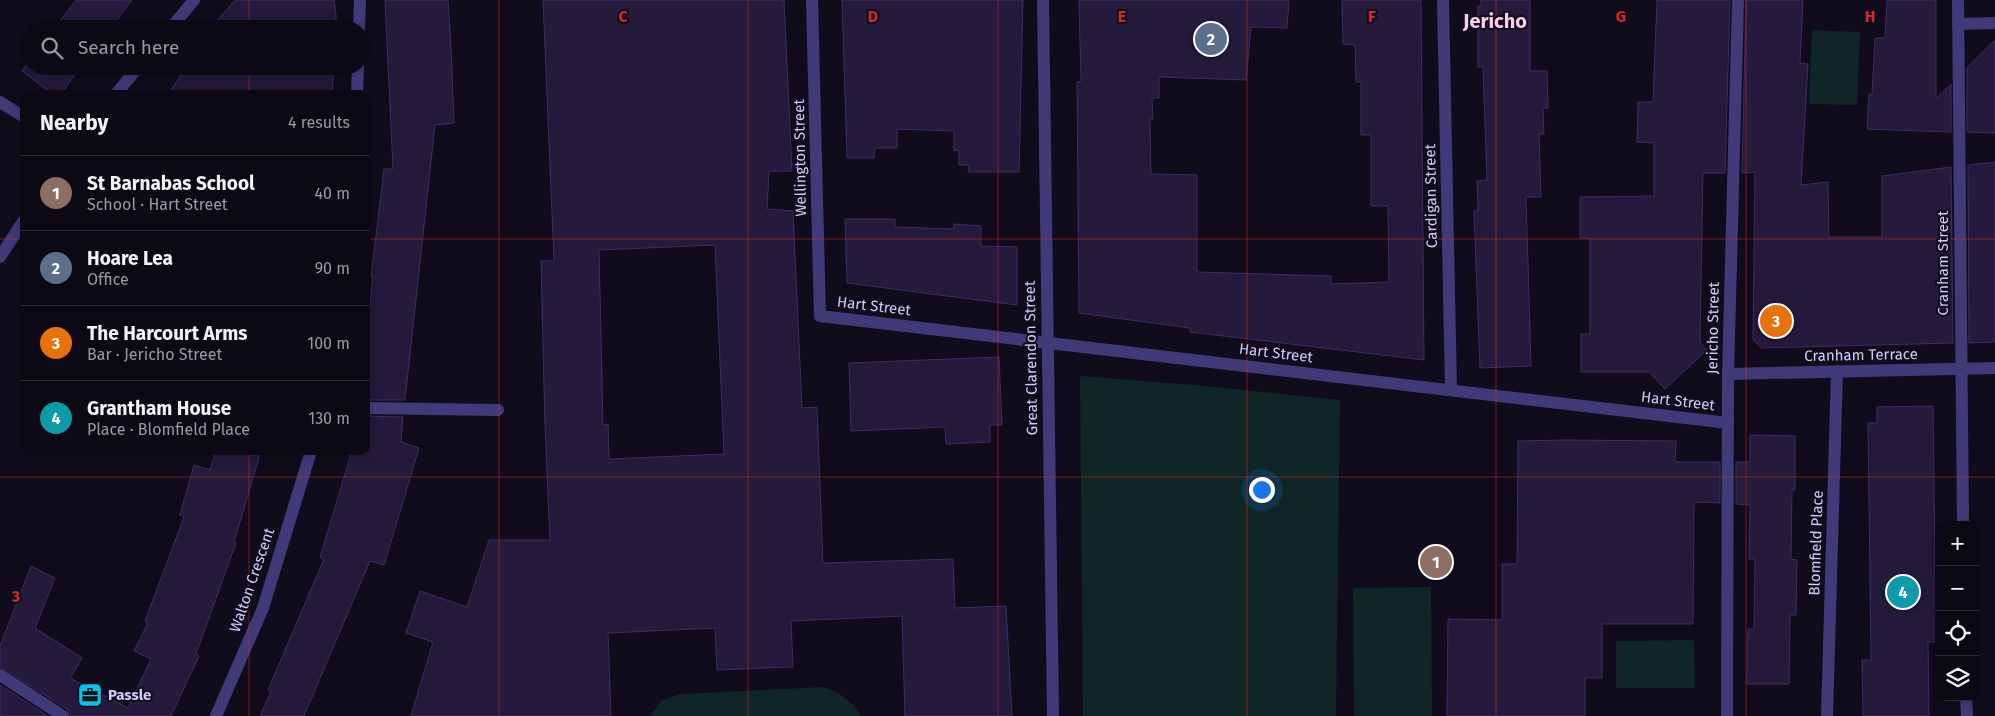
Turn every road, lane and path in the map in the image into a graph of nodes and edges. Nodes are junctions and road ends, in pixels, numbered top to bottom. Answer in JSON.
{"nodes":[{"id":1,"x":194,"y":0,"type":"edge"},
{"id":2,"x":360,"y":0,"type":"edge"},
{"id":3,"x":812,"y":0,"type":"edge"},
{"id":4,"x":1043,"y":0,"type":"edge"},
{"id":5,"x":1443,"y":0,"type":"edge"},
{"id":6,"x":1738,"y":0,"type":"edge"},
{"id":7,"x":1958,"y":0,"type":"edge"},
{"id":8,"x":177,"y":20,"type":"edge"},
{"id":9,"x":359,"y":20,"type":"edge"},
{"id":10,"x":1995,"y":23,"type":"edge"},
{"id":11,"x":1958,"y":24,"type":"junction"},
{"id":12,"x":132,"y":75,"type":"edge"},
{"id":13,"x":358,"y":75,"type":"edge"},
{"id":14,"x":119,"y":90,"type":"edge"},
{"id":15,"x":357,"y":90,"type":"edge"},
{"id":16,"x":0,"y":102,"type":"edge"},
{"id":17,"x":20,"y":114,"type":"edge"},
{"id":18,"x":20,"y":226,"type":"edge"},
{"id":19,"x":0,"y":257,"type":"edge"},
{"id":20,"x":820,"y":316,"type":"joint"},
{"id":21,"x":1047,"y":342,"type":"junction"},
{"id":22,"x":1995,"y":368,"type":"edge"},
{"id":23,"x":1960,"y":369,"type":"junction"},
{"id":24,"x":1837,"y":371,"type":"junction"},
{"id":25,"x":1728,"y":374,"type":"junction"},
{"id":26,"x":1451,"y":390,"type":"junction"},
{"id":27,"x":370,"y":408,"type":"edge"},
{"id":28,"x":498,"y":410,"type":"dead end"},
{"id":29,"x":1728,"y":423,"type":"junction"},
{"id":30,"x":310,"y":455,"type":"edge"},
{"id":31,"x":1963,"y":521,"type":"edge"},
{"id":32,"x":0,"y":674,"type":"edge"},
{"id":33,"x":1966,"y":701,"type":"edge"},
{"id":34,"x":63,"y":716,"type":"edge"},
{"id":35,"x":216,"y":716,"type":"edge"},
{"id":36,"x":1053,"y":716,"type":"edge"},
{"id":37,"x":1727,"y":716,"type":"edge"},
{"id":38,"x":1827,"y":716,"type":"edge"},
{"id":39,"x":1967,"y":716,"type":"edge"}],
"edges":[{"from":1,"to":8,"type":"street"},
{"from":2,"to":9,"type":"street"},
{"from":3,"to":20,"type":"street","name":"Wellington Street"},
{"from":4,"to":21,"type":"street","name":"Great Clarendon Street"},
{"from":5,"to":26,"type":"street","name":"Cardigan Street"},
{"from":6,"to":25,"type":"street","name":"Jericho Street"},
{"from":7,"to":11,"type":"street","name":"Cranham Street"},
{"from":10,"to":11,"type":"street"},
{"from":11,"to":23,"type":"street","name":"Cranham Street"},
{"from":12,"to":14,"type":"street"},
{"from":13,"to":15,"type":"street"},
{"from":16,"to":17,"type":"street"},
{"from":18,"to":19,"type":"street"},
{"from":20,"to":21,"type":"street","name":"Hart Street"},
{"from":21,"to":26,"type":"street","name":"Hart Street"},
{"from":21,"to":36,"type":"street","name":"Great Clarendon Street"},
{"from":22,"to":23,"type":"street","name":"Cranham Terrace"},
{"from":23,"to":24,"type":"street","name":"Cranham Terrace"},
{"from":23,"to":31,"type":"street","name":"Cranham Street"},
{"from":24,"to":25,"type":"street","name":"Cranham Terrace"},
{"from":24,"to":38,"type":"street","name":"Blomfield Place"},
{"from":25,"to":29,"type":"street","name":"Jericho Street"},
{"from":26,"to":29,"type":"street","name":"Hart Street"},
{"from":27,"to":28,"type":"street"},
{"from":29,"to":37,"type":"street","name":"Jericho Street"},
{"from":30,"to":35,"type":"street","name":"Walton Crescent"},
{"from":32,"to":34,"type":"street"},
{"from":33,"to":39,"type":"street"}]}
